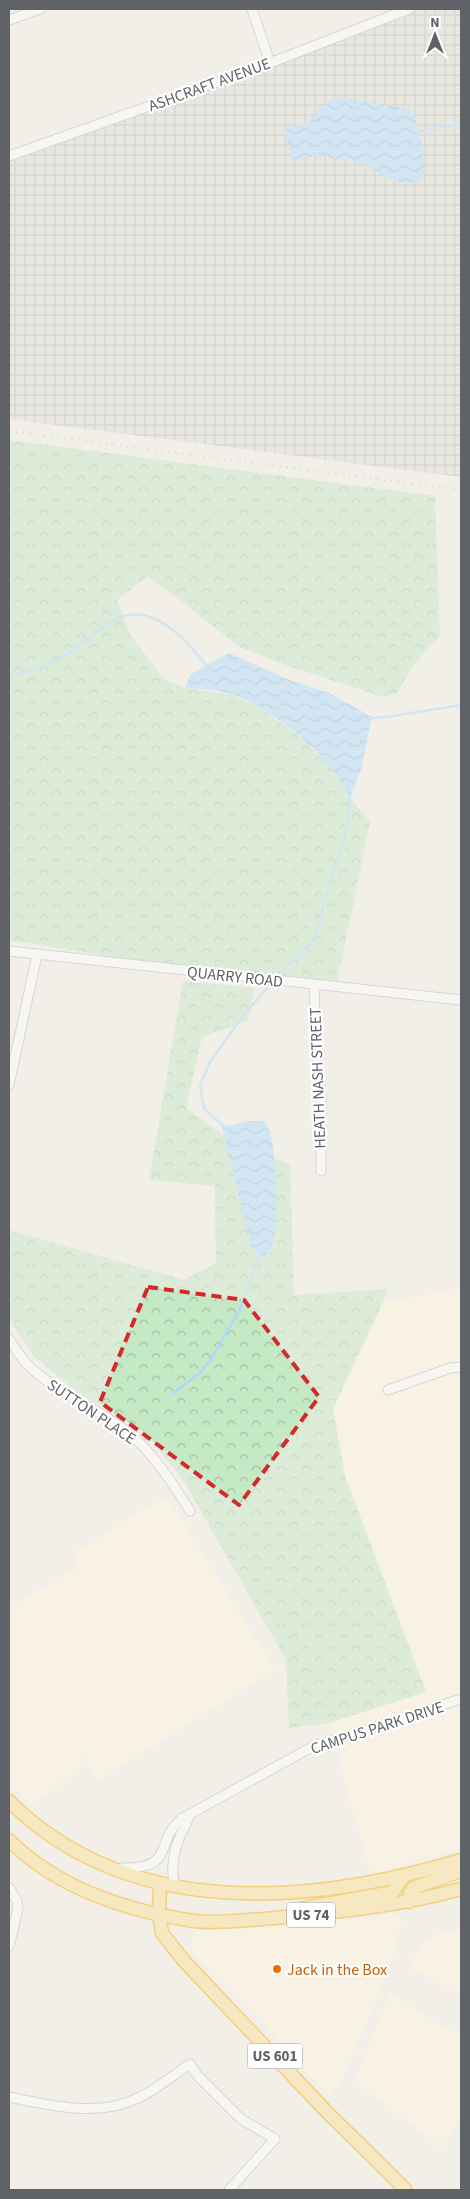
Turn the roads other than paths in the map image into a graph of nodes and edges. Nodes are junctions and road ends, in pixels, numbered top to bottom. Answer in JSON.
{"nodes":[{"id":1,"x":40,"y":9,"type":"edge"},
{"id":2,"x":252,"y":9,"type":"edge"},
{"id":3,"x":409,"y":9,"type":"edge"},
{"id":4,"x":9,"y":20,"type":"edge"},
{"id":5,"x":270,"y":63,"type":"junction"},
{"id":6,"x":9,"y":156,"type":"edge"},
{"id":7,"x":9,"y":951,"type":"edge"},
{"id":8,"x":37,"y":955,"type":"junction"},
{"id":9,"x":315,"y":984,"type":"junction"},
{"id":10,"x":461,"y":1000,"type":"edge"},
{"id":11,"x":9,"y":1085,"type":"edge"},
{"id":12,"x":321,"y":1171,"type":"dead end"},
{"id":13,"x":9,"y":1339,"type":"edge"},
{"id":14,"x":461,"y":1367,"type":"edge"},
{"id":15,"x":388,"y":1390,"type":"dead end"},
{"id":16,"x":190,"y":1510,"type":"dead end"},
{"id":17,"x":461,"y":1699,"type":"edge"},
{"id":18,"x":9,"y":1801,"type":"edge"},
{"id":19,"x":189,"y":1816,"type":"junction"},
{"id":20,"x":9,"y":1840,"type":"edge"},
{"id":21,"x":461,"y":1860,"type":"edge"},
{"id":22,"x":111,"y":1868,"type":"junction"},
{"id":23,"x":461,"y":1871,"type":"edge"},
{"id":24,"x":405,"y":1875,"type":"junction"},
{"id":25,"x":160,"y":1884,"type":"junction"},
{"id":26,"x":175,"y":1886,"type":"junction"},
{"id":27,"x":9,"y":1887,"type":"edge"},
{"id":28,"x":461,"y":1889,"type":"edge"},
{"id":29,"x":409,"y":1902,"type":"junction"},
{"id":30,"x":159,"y":1913,"type":"junction"},
{"id":31,"x":270,"y":1918,"type":"junction"},
{"id":32,"x":9,"y":1946,"type":"edge"},
{"id":33,"x":9,"y":2097,"type":"edge"},
{"id":34,"x":229,"y":2190,"type":"edge"},
{"id":35,"x":406,"y":2190,"type":"edge"}],
"edges":[{"from":1,"to":4,"type":"street"},
{"from":2,"to":5,"type":"street"},
{"from":3,"to":5,"type":"street","name":"ASHCRAFT AVENUE"},
{"from":5,"to":6,"type":"street","name":"ASHCRAFT AVENUE"},
{"from":7,"to":8,"type":"street","name":"QUARRY ROAD"},
{"from":8,"to":9,"type":"street","name":"QUARRY ROAD"},
{"from":8,"to":11,"type":"street"},
{"from":9,"to":10,"type":"street","name":"QUARRY ROAD"},
{"from":9,"to":12,"type":"street","name":"HEATH NASH STREET"},
{"from":13,"to":16,"type":"street","name":"SUTTON PLACE"},
{"from":14,"to":15,"type":"street"},
{"from":17,"to":19,"type":"street","name":"CAMPUS PARK DRIVE"},
{"from":18,"to":22,"type":"highway","number":"US 74"},
{"from":19,"to":22,"type":"street","name":"CAMPUS PARK DRIVE"},
{"from":19,"to":26,"type":"street"},
{"from":20,"to":30,"type":"highway","number":"US 74"},
{"from":21,"to":24,"type":"highway","number":"US 74"},
{"from":22,"to":25,"type":"highway","number":"US 74"},
{"from":23,"to":29,"type":"highway"},
{"from":24,"to":26,"type":"highway","number":"US 74"},
{"from":24,"to":31,"type":"highway"},
{"from":25,"to":26,"type":"highway","number":"US 74"},
{"from":25,"to":30,"type":"highway","number":"US 601"},
{"from":27,"to":32,"type":"street"},
{"from":28,"to":29,"type":"highway","number":"US 74"},
{"from":29,"to":31,"type":"highway","number":"US 74"},
{"from":30,"to":31,"type":"highway","number":"US 74"},
{"from":30,"to":35,"type":"highway","number":"US 601"},
{"from":33,"to":34,"type":"street"}]}
